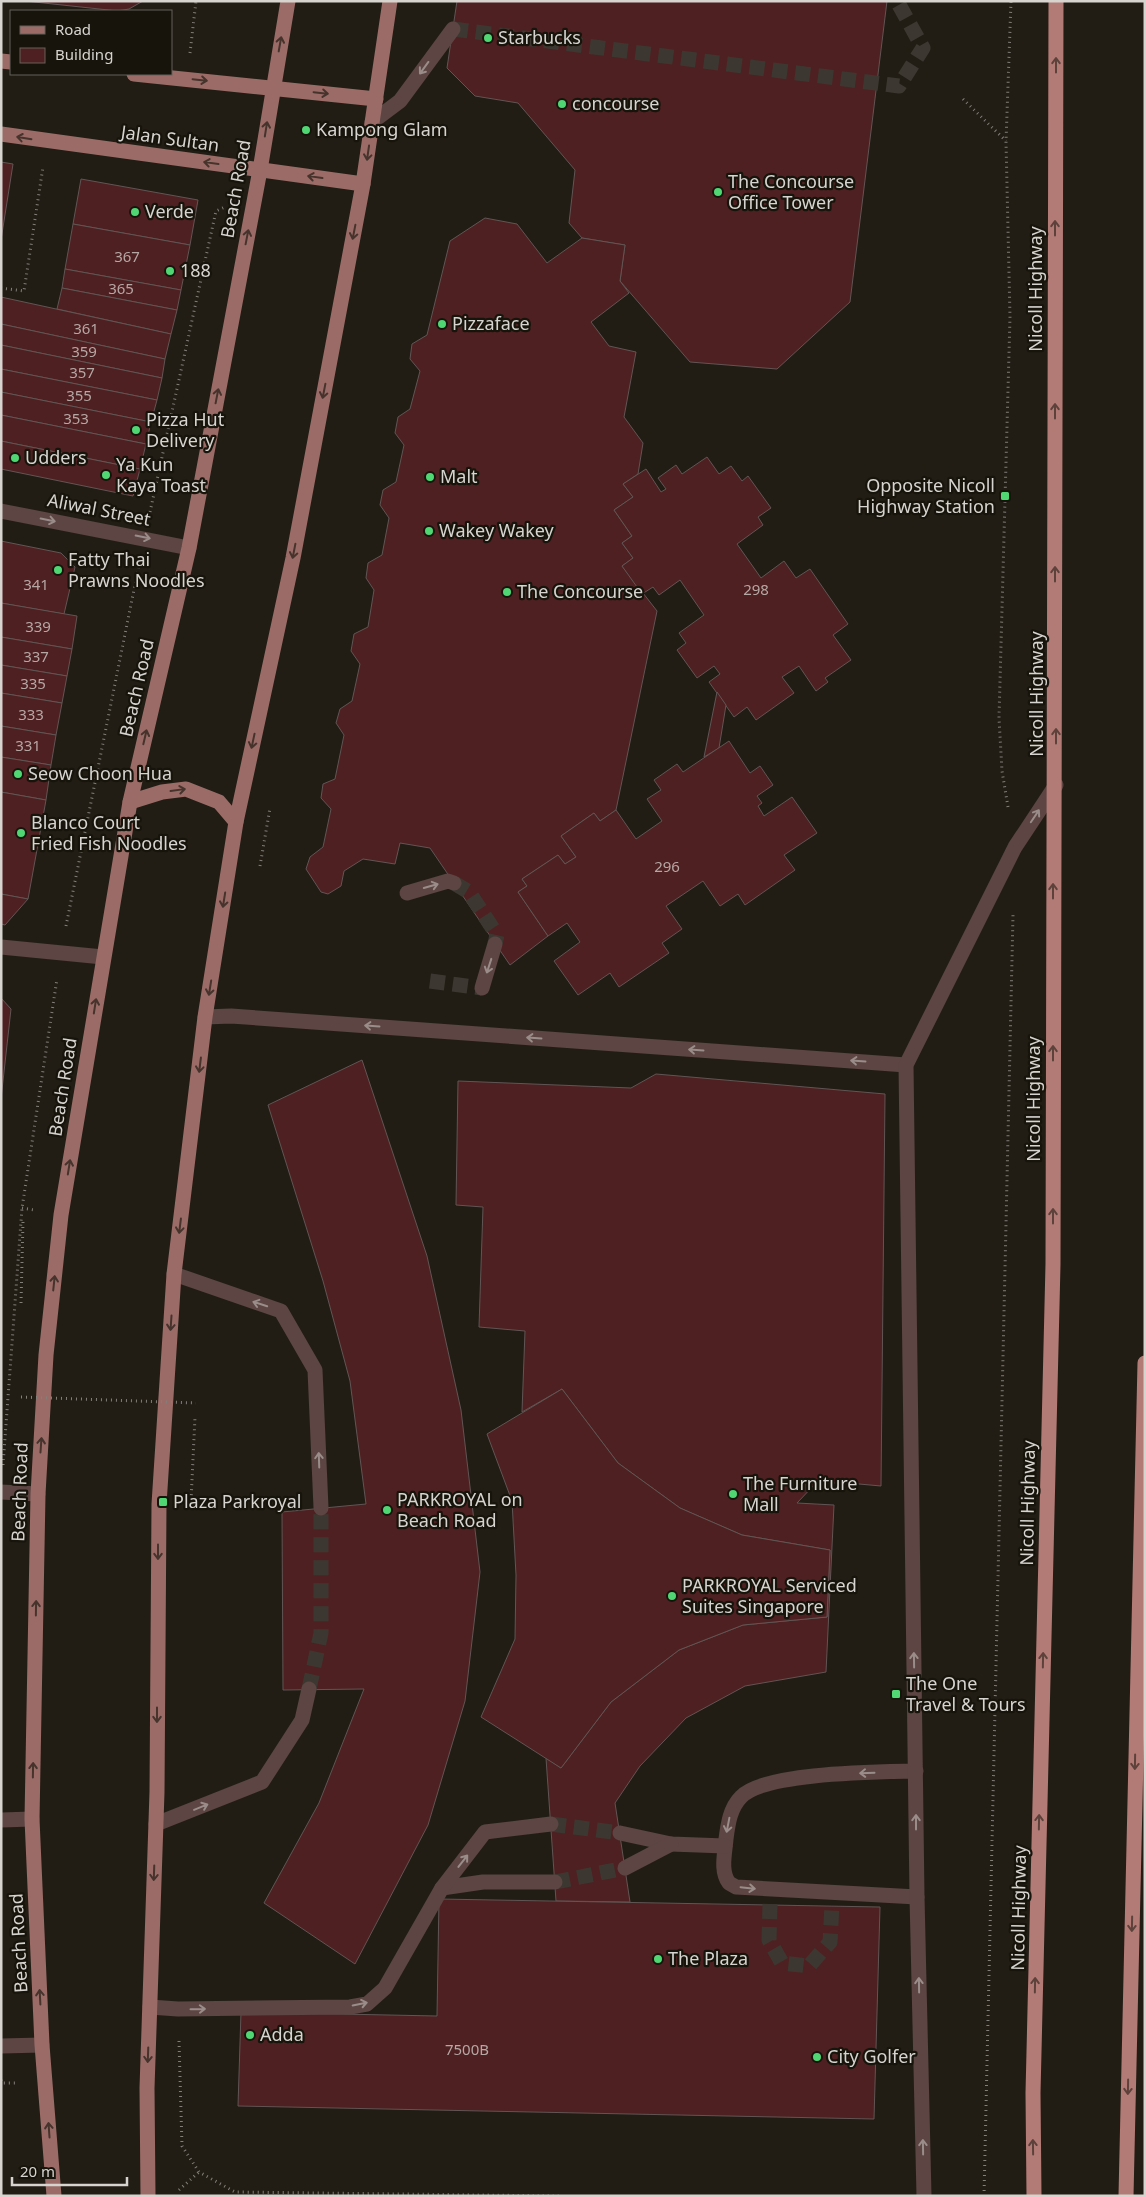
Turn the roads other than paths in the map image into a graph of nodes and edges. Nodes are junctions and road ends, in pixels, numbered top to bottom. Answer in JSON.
{"nodes":[{"id":1,"x":288,"y":1,"type":"edge"},
{"id":2,"x":390,"y":1,"type":"edge"},
{"id":3,"x":1056,"y":1,"type":"edge"},
{"id":4,"x":453,"y":29,"type":"dead end"},
{"id":5,"x":145,"y":75,"type":"edge"},
{"id":6,"x":272,"y":88,"type":"junction"},
{"id":7,"x":376,"y":99,"type":"junction"},
{"id":8,"x":372,"y":122,"type":"junction"},
{"id":9,"x":1,"y":134,"type":"edge"},
{"id":10,"x":260,"y":170,"type":"junction"},
{"id":11,"x":363,"y":184,"type":"junction"},
{"id":12,"x":1,"y":511,"type":"edge"},
{"id":13,"x":189,"y":548,"type":"junction"},
{"id":14,"x":1056,"y":785,"type":"junction"},
{"id":15,"x":130,"y":802,"type":"junction"},
{"id":16,"x":236,"y":822,"type":"junction"},
{"id":17,"x":454,"y":884,"type":"tunnel mouth"},
{"id":18,"x":407,"y":893,"type":"dead end"},
{"id":19,"x":495,"y":944,"type":"tunnel mouth"},
{"id":20,"x":1,"y":946,"type":"edge"},
{"id":21,"x":103,"y":957,"type":"junction"},
{"id":22,"x":482,"y":988,"type":"dead end"},
{"id":23,"x":206,"y":1016,"type":"junction"},
{"id":24,"x":906,"y":1065,"type":"junction"},
{"id":25,"x":174,"y":1274,"type":"junction"},
{"id":26,"x":1145,"y":1363,"type":"edge"},
{"id":27,"x":1,"y":1492,"type":"edge"},
{"id":28,"x":38,"y":1494,"type":"junction"},
{"id":29,"x":320,"y":1508,"type":"tunnel mouth"},
{"id":30,"x":309,"y":1689,"type":"tunnel mouth"},
{"id":31,"x":916,"y":1771,"type":"junction"},
{"id":32,"x":32,"y":1819,"type":"junction"},
{"id":33,"x":1,"y":1820,"type":"edge"},
{"id":34,"x":156,"y":1824,"type":"junction"},
{"id":35,"x":551,"y":1824,"type":"tunnel mouth"},
{"id":36,"x":620,"y":1833,"type":"tunnel mouth"},
{"id":37,"x":671,"y":1844,"type":"junction"},
{"id":38,"x":726,"y":1846,"type":"junction"},
{"id":39,"x":625,"y":1868,"type":"tunnel mouth"},
{"id":40,"x":555,"y":1882,"type":"tunnel mouth"},
{"id":41,"x":442,"y":1888,"type":"junction"},
{"id":42,"x":917,"y":1897,"type":"junction"},
{"id":43,"x":150,"y":2006,"type":"junction"},
{"id":44,"x":42,"y":2045,"type":"junction"},
{"id":45,"x":1,"y":2046,"type":"edge"},
{"id":46,"x":54,"y":2196,"type":"edge"},
{"id":47,"x":148,"y":2196,"type":"edge"},
{"id":48,"x":924,"y":2196,"type":"edge"},
{"id":49,"x":1034,"y":2196,"type":"edge"},
{"id":50,"x":1126,"y":2196,"type":"edge"}],
"edges":[{"from":6,"to":1,"type":"main road","name":"Beach Road","one_way":true},
{"from":2,"to":7,"type":"main road"},
{"from":14,"to":3,"type":"highway","name":"Nicoll Highway","one_way":true},
{"from":4,"to":8,"type":"street","one_way":true},
{"from":5,"to":6,"type":"main road","one_way":true},
{"from":6,"to":7,"type":"main road","one_way":true},
{"from":10,"to":6,"type":"main road","name":"Beach Road","one_way":true},
{"from":7,"to":8,"type":"main road"},
{"from":8,"to":11,"type":"main road","one_way":true},
{"from":10,"to":9,"type":"main road","name":"Jalan Sultan","one_way":true},
{"from":11,"to":10,"type":"main road","name":"Jalan Sultan","one_way":true},
{"from":13,"to":10,"type":"main road","name":"Beach Road","one_way":true},
{"from":11,"to":16,"type":"main road","one_way":true},
{"from":12,"to":13,"type":"street","name":"Aliwal Street","one_way":true},
{"from":15,"to":13,"type":"main road","name":"Beach Road","one_way":true},
{"from":24,"to":14,"type":"street","one_way":true},
{"from":49,"to":14,"type":"highway","name":"Nicoll Highway","one_way":true},
{"from":15,"to":16,"type":"main road","one_way":true},
{"from":15,"to":21,"type":"main road","name":"Beach Road"},
{"from":16,"to":23,"type":"main road","one_way":true},
{"from":18,"to":17,"type":"street","one_way":true},
{"from":19,"to":22,"type":"street","one_way":true},
{"from":20,"to":21,"type":"street"},
{"from":28,"to":21,"type":"main road","name":"Beach Road","one_way":true},
{"from":24,"to":23,"type":"street","one_way":true},
{"from":23,"to":25,"type":"main road","one_way":true},
{"from":31,"to":24,"type":"street","one_way":true},
{"from":29,"to":25,"type":"street","one_way":true},
{"from":25,"to":34,"type":"main road","one_way":true},
{"from":26,"to":50,"type":"highway","one_way":true},
{"from":27,"to":28,"type":"street"},
{"from":32,"to":28,"type":"main road","name":"Beach Road","one_way":true},
{"from":34,"to":30,"type":"street","one_way":true},
{"from":31,"to":38,"type":"street","one_way":true},
{"from":42,"to":31,"type":"street","one_way":true},
{"from":32,"to":33,"type":"street"},
{"from":44,"to":32,"type":"main road","name":"Beach Road","one_way":true},
{"from":34,"to":43,"type":"main road","one_way":true},
{"from":41,"to":35,"type":"street","one_way":true},
{"from":36,"to":37,"type":"street"},
{"from":37,"to":38,"type":"street"},
{"from":37,"to":39,"type":"street"},
{"from":38,"to":42,"type":"street","one_way":true},
{"from":40,"to":41,"type":"street"},
{"from":43,"to":41,"type":"street","one_way":true},
{"from":48,"to":42,"type":"street","one_way":true},
{"from":43,"to":47,"type":"main road","one_way":true},
{"from":44,"to":45,"type":"street"},
{"from":46,"to":44,"type":"main road","name":"Beach Road","one_way":true}]}
